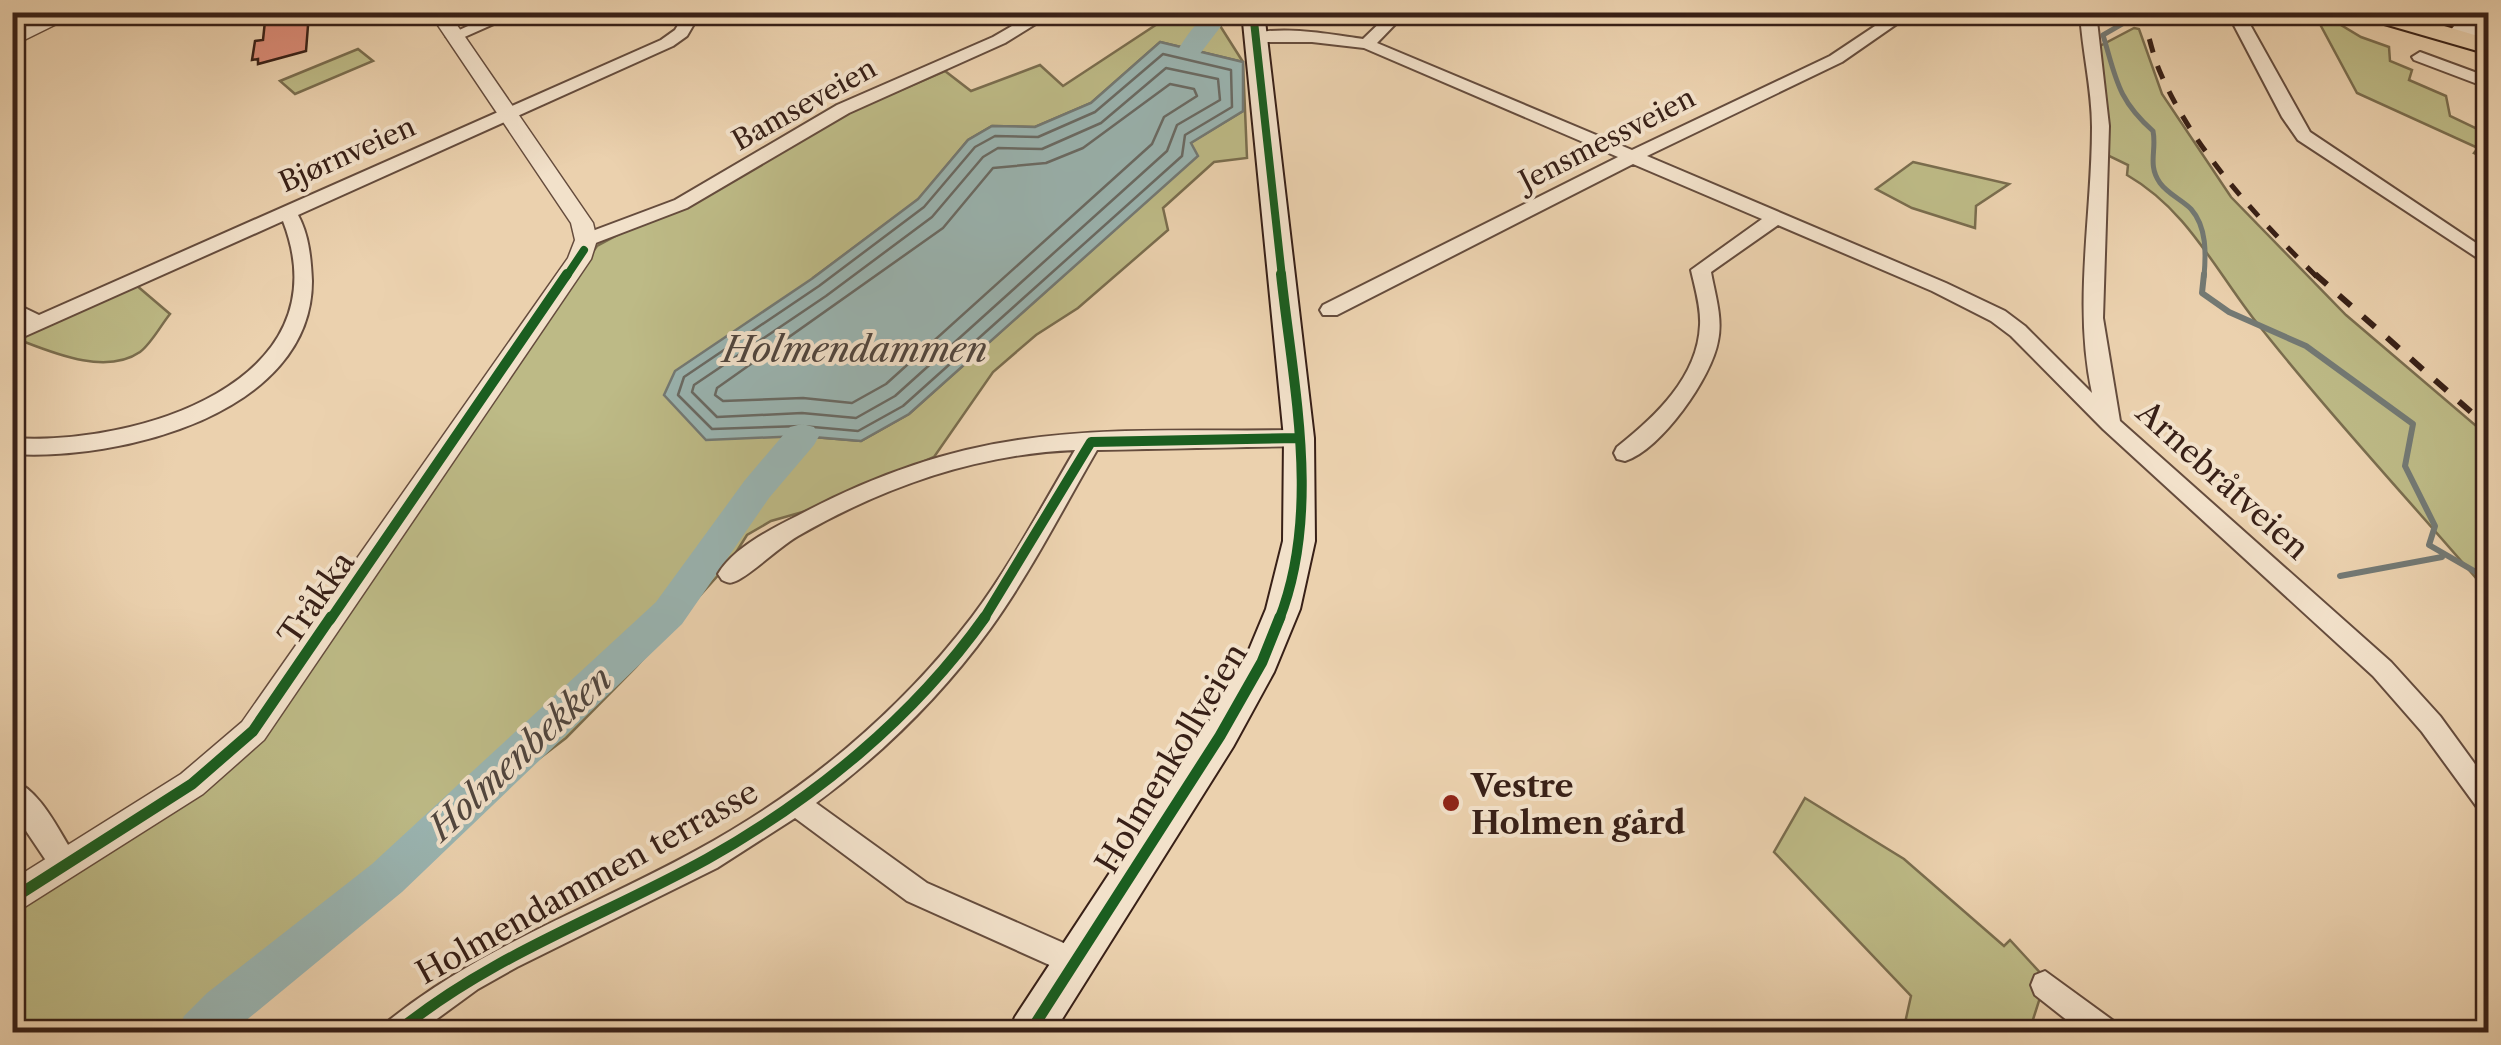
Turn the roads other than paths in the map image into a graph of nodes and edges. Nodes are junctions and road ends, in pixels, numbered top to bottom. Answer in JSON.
{"nodes":[{"id":1,"x":72,"y":12,"type":"edge"},
{"id":2,"x":438,"y":12,"type":"edge"},
{"id":3,"x":514,"y":12,"type":"edge"},
{"id":4,"x":694,"y":12,"type":"edge"},
{"id":5,"x":1048,"y":12,"type":"edge"},
{"id":6,"x":1400,"y":12,"type":"edge"},
{"id":7,"x":1907,"y":12,"type":"edge"},
{"id":8,"x":2088,"y":12,"type":"edge"},
{"id":9,"x":2235,"y":12,"type":"edge"},
{"id":10,"x":2368,"y":12,"type":"edge"},
{"id":11,"x":2387,"y":12,"type":"edge"},
{"id":12,"x":1255,"y":25,"type":"edge"},
{"id":13,"x":2474,"y":32,"type":"edge"},
{"id":14,"x":454,"y":36,"type":"junction"},
{"id":15,"x":12,"y":40,"type":"edge"},
{"id":16,"x":1367,"y":44,"type":"junction"},
{"id":17,"x":2420,"y":58,"type":"dead end"},
{"id":18,"x":2488,"y":82,"type":"edge"},
{"id":19,"x":505,"y":113,"type":"junction"},
{"id":20,"x":1634,"y":157,"type":"junction"},
{"id":21,"x":286,"y":211,"type":"junction"},
{"id":22,"x":1776,"y":218,"type":"junction"},
{"id":23,"x":585,"y":245,"type":"junction"},
{"id":24,"x":2488,"y":258,"type":"edge"},
{"id":25,"x":12,"y":308,"type":"edge"},
{"id":26,"x":1330,"y":310,"type":"dead end"},
{"id":27,"x":37,"y":323,"type":"junction"},
{"id":28,"x":12,"y":336,"type":"edge"},
{"id":29,"x":2110,"y":424,"type":"junction"},
{"id":30,"x":1299,"y":438,"type":"junction"},
{"id":31,"x":1090,"y":442,"type":"junction"},
{"id":32,"x":12,"y":446,"type":"edge"},
{"id":33,"x":1624,"y":452,"type":"dead end"},
{"id":34,"x":730,"y":574,"type":"dead end"},
{"id":35,"x":12,"y":791,"type":"edge"},
{"id":36,"x":794,"y":802,"type":"junction"},
{"id":37,"x":2488,"y":802,"type":"edge"},
{"id":38,"x":64,"y":865,"type":"junction"},
{"id":39,"x":12,"y":899,"type":"edge"},
{"id":40,"x":1074,"y":962,"type":"junction"},
{"id":41,"x":2045,"y":986,"type":"dead end"},
{"id":42,"x":397,"y":1032,"type":"edge"},
{"id":43,"x":1030,"y":1032,"type":"edge"},
{"id":44,"x":2105,"y":1032,"type":"edge"}],
"edges":[{"from":1,"to":15,"type":"street"},
{"from":2,"to":14,"type":"street"},
{"from":3,"to":14,"type":"street"},
{"from":4,"to":19,"type":"street","name":"Bjørnveien"},
{"from":5,"to":23,"type":"street","name":"Bamseveien"},
{"from":6,"to":16,"type":"street"},
{"from":7,"to":20,"type":"street","name":"Jensmessveien"},
{"from":8,"to":29,"type":"street","name":"Arnebråtveien"},
{"from":9,"to":24,"type":"street"},
{"from":10,"to":13,"type":"main road"},
{"from":11,"to":13,"type":"main road"},
{"from":12,"to":16,"type":"street"},
{"from":12,"to":30,"type":"main road","name":"Holmenkollveien"},
{"from":14,"to":19,"type":"street"},
{"from":16,"to":20,"type":"street"},
{"from":17,"to":18,"type":"street"},
{"from":19,"to":21,"type":"street","name":"Bjørnveien"},
{"from":19,"to":23,"type":"street"},
{"from":20,"to":22,"type":"street"},
{"from":20,"to":26,"type":"street","name":"Jensmessveien"},
{"from":21,"to":27,"type":"street","name":"Bjørnveien"},
{"from":21,"to":32,"type":"street"},
{"from":22,"to":29,"type":"street"},
{"from":22,"to":33,"type":"street"},
{"from":23,"to":38,"type":"street","name":"Tråkka"},
{"from":25,"to":27,"type":"street"},
{"from":27,"to":28,"type":"street","name":"Bjørnveien"},
{"from":29,"to":37,"type":"street","name":"Arnebråtveien"},
{"from":30,"to":31,"type":"street"},
{"from":30,"to":40,"type":"main road","name":"Holmenkollveien"},
{"from":31,"to":34,"type":"street"},
{"from":31,"to":36,"type":"street","name":"Holmendammen terrasse"},
{"from":35,"to":38,"type":"street"},
{"from":36,"to":40,"type":"street"},
{"from":36,"to":42,"type":"street","name":"Holmendammen terrasse"},
{"from":38,"to":39,"type":"street","name":"Tråkka"},
{"from":40,"to":43,"type":"main road","name":"Holmenkollveien"},
{"from":41,"to":44,"type":"street"}]}
